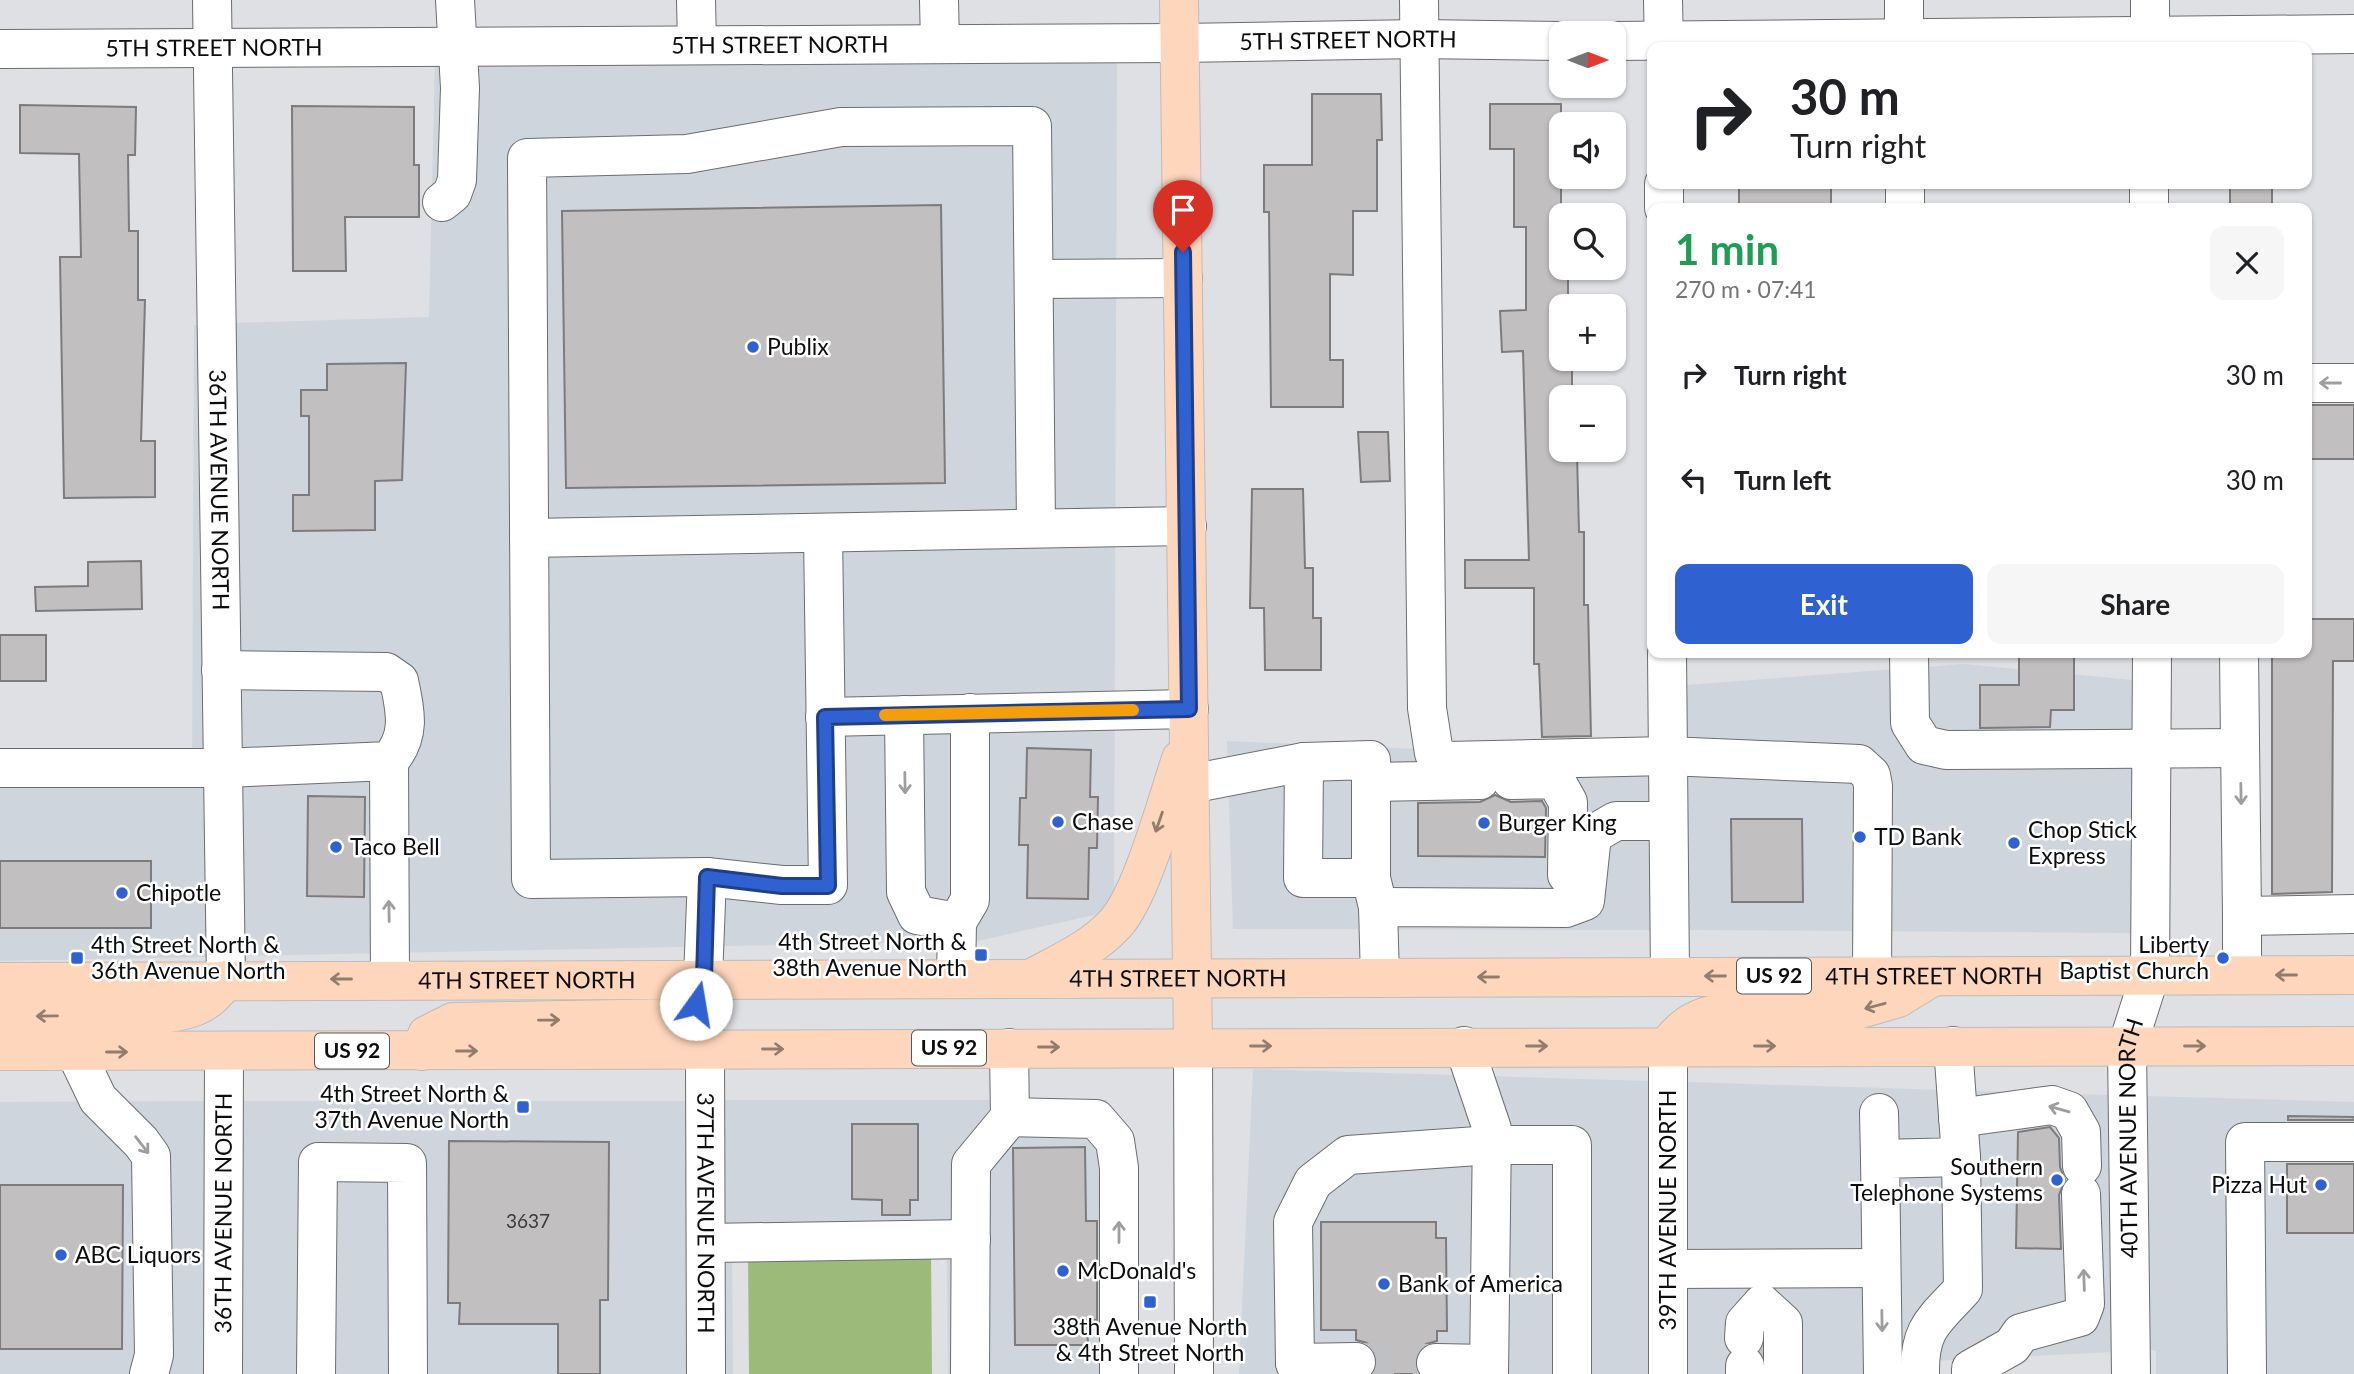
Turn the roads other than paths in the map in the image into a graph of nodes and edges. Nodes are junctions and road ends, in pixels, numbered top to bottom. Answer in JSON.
{"nodes":[{"id":1,"x":212,"y":0,"type":"edge"},
{"id":2,"x":456,"y":0,"type":"edge"},
{"id":3,"x":696,"y":0,"type":"edge"},
{"id":4,"x":939,"y":0,"type":"edge"},
{"id":5,"x":1179,"y":0,"type":"edge"},
{"id":6,"x":1419,"y":0,"type":"edge"},
{"id":7,"x":1664,"y":0,"type":"edge"},
{"id":8,"x":1903,"y":0,"type":"edge"},
{"id":9,"x":2150,"y":27,"type":"edge"},
{"id":10,"x":2354,"y":34,"type":"edge"},
{"id":11,"x":1419,"y":39,"type":"junction"},
{"id":12,"x":1549,"y":41,"type":"edge"},
{"id":13,"x":1626,"y":42,"type":"edge"},
{"id":14,"x":1664,"y":42,"type":"edge"},
{"id":15,"x":1904,"y":42,"type":"edge"},
{"id":16,"x":1919,"y":42,"type":"edge"},
{"id":17,"x":1180,"y":43,"type":"junction"},
{"id":18,"x":696,"y":44,"type":"junction"},
{"id":19,"x":940,"y":44,"type":"junction"},
{"id":20,"x":1647,"y":44,"type":"edge"},
{"id":21,"x":212,"y":46,"type":"junction"},
{"id":22,"x":456,"y":46,"type":"junction"},
{"id":23,"x":0,"y":49,"type":"edge"},
{"id":24,"x":442,"y":202,"type":"dead end"},
{"id":25,"x":1183,"y":278,"type":"junction"},
{"id":26,"x":1034,"y":279,"type":"junction"},
{"id":27,"x":2312,"y":383,"type":"edge"},
{"id":28,"x":2354,"y":383,"type":"edge"},
{"id":29,"x":1187,"y":526,"type":"junction"},
{"id":30,"x":1036,"y":528,"type":"junction"},
{"id":31,"x":823,"y":533,"type":"junction"},
{"id":32,"x":529,"y":538,"type":"junction"},
{"id":33,"x":1667,"y":658,"type":"edge"},
{"id":34,"x":1909,"y":658,"type":"edge"},
{"id":35,"x":2152,"y":658,"type":"edge"},
{"id":36,"x":2239,"y":658,"type":"edge"},
{"id":37,"x":221,"y":670,"type":"junction"},
{"id":38,"x":970,"y":713,"type":"junction"},
{"id":39,"x":904,"y":715,"type":"junction"},
{"id":40,"x":825,"y":717,"type":"junction"},
{"id":41,"x":1190,"y":721,"type":"junction"},
{"id":42,"x":2240,"y":748,"type":"junction"},
{"id":43,"x":2153,"y":750,"type":"junction"},
{"id":44,"x":1667,"y":756,"type":"junction"},
{"id":45,"x":389,"y":761,"type":"junction"},
{"id":46,"x":1304,"y":762,"type":"junction"},
{"id":47,"x":0,"y":768,"type":"edge"},
{"id":48,"x":223,"y":768,"type":"junction"},
{"id":49,"x":1371,"y":782,"type":"junction"},
{"id":50,"x":1190,"y":784,"type":"junction"},
{"id":51,"x":1668,"y":821,"type":"junction"},
{"id":52,"x":707,"y":877,"type":"junction"},
{"id":53,"x":1374,"y":893,"type":"junction"},
{"id":54,"x":1566,"y":908,"type":"junction"},
{"id":55,"x":2354,"y":914,"type":"edge"},
{"id":56,"x":2242,"y":916,"type":"junction"},
{"id":57,"x":957,"y":922,"type":"junction"},
{"id":58,"x":1872,"y":975,"type":"junction"},
{"id":59,"x":1936,"y":975,"type":"junction"},
{"id":60,"x":2150,"y":975,"type":"junction"},
{"id":61,"x":2242,"y":975,"type":"junction"},
{"id":62,"x":2354,"y":975,"type":"edge"},
{"id":63,"x":1670,"y":976,"type":"junction"},
{"id":64,"x":704,"y":978,"type":"junction"},
{"id":65,"x":956,"y":978,"type":"junction"},
{"id":66,"x":1031,"y":978,"type":"junction"},
{"id":67,"x":1380,"y":978,"type":"junction"},
{"id":68,"x":390,"y":979,"type":"junction"},
{"id":69,"x":226,"y":980,"type":"junction"},
{"id":70,"x":1194,"y":980,"type":"junction"},
{"id":71,"x":0,"y":982,"type":"edge"},
{"id":72,"x":0,"y":1017,"type":"edge"},
{"id":73,"x":1668,"y":1045,"type":"junction"},
{"id":74,"x":1193,"y":1046,"type":"junction"},
{"id":75,"x":1464,"y":1046,"type":"junction"},
{"id":76,"x":1953,"y":1046,"type":"junction"},
{"id":77,"x":2354,"y":1046,"type":"edge"},
{"id":78,"x":2127,"y":1047,"type":"junction"},
{"id":79,"x":1009,"y":1048,"type":"junction"},
{"id":80,"x":705,"y":1050,"type":"junction"},
{"id":81,"x":0,"y":1051,"type":"edge"},
{"id":82,"x":75,"y":1051,"type":"junction"},
{"id":83,"x":422,"y":1051,"type":"junction"},
{"id":84,"x":225,"y":1052,"type":"junction"},
{"id":85,"x":1879,"y":1113,"type":"dead end"},
{"id":86,"x":1010,"y":1117,"type":"junction"},
{"id":87,"x":1958,"y":1118,"type":"junction"},
{"id":88,"x":1492,"y":1137,"type":"junction"},
{"id":89,"x":2354,"y":1142,"type":"edge"},
{"id":90,"x":1961,"y":1157,"type":"junction"},
{"id":91,"x":1880,"y":1159,"type":"junction"},
{"id":92,"x":971,"y":1239,"type":"junction"},
{"id":93,"x":706,"y":1242,"type":"junction"},
{"id":94,"x":1881,"y":1268,"type":"junction"},
{"id":95,"x":1668,"y":1269,"type":"junction"},
{"id":96,"x":1759,"y":1345,"type":"edge"},
{"id":97,"x":1356,"y":1362,"type":"tunnel mouth"},
{"id":98,"x":1436,"y":1363,"type":"tunnel mouth"},
{"id":99,"x":1298,"y":1368,"type":"edge"},
{"id":100,"x":1489,"y":1369,"type":"edge"},
{"id":101,"x":149,"y":1374,"type":"edge"},
{"id":102,"x":223,"y":1374,"type":"edge"},
{"id":103,"x":316,"y":1374,"type":"edge"},
{"id":104,"x":408,"y":1374,"type":"edge"},
{"id":105,"x":706,"y":1374,"type":"edge"},
{"id":106,"x":970,"y":1374,"type":"edge"},
{"id":107,"x":1119,"y":1374,"type":"edge"},
{"id":108,"x":1194,"y":1374,"type":"edge"},
{"id":109,"x":1572,"y":1374,"type":"edge"},
{"id":110,"x":1668,"y":1374,"type":"edge"},
{"id":111,"x":1883,"y":1374,"type":"edge"},
{"id":112,"x":1920,"y":1374,"type":"edge"},
{"id":113,"x":1970,"y":1374,"type":"edge"},
{"id":114,"x":2131,"y":1374,"type":"edge"},
{"id":115,"x":2247,"y":1374,"type":"edge"}],
"edges":[{"from":1,"to":21,"type":"street","name":"36TH AVENUE NORTH"},
{"from":2,"to":22,"type":"street"},
{"from":3,"to":18,"type":"street"},
{"from":4,"to":19,"type":"street"},
{"from":5,"to":17,"type":"main road"},
{"from":6,"to":11,"type":"street"},
{"from":7,"to":14,"type":"street"},
{"from":8,"to":15,"type":"street"},
{"from":9,"to":10,"type":"street"},
{"from":9,"to":16,"type":"street"},
{"from":11,"to":12,"type":"street","name":"5TH STREET NORTH"},
{"from":11,"to":17,"type":"street","name":"5TH STREET NORTH"},
{"from":11,"to":44,"type":"street"},
{"from":13,"to":20,"type":"street"},
{"from":17,"to":19,"type":"street","name":"5TH STREET NORTH"},
{"from":17,"to":25,"type":"main road"},
{"from":18,"to":19,"type":"street","name":"5TH STREET NORTH"},
{"from":18,"to":22,"type":"street","name":"5TH STREET NORTH"},
{"from":21,"to":22,"type":"street","name":"5TH STREET NORTH"},
{"from":21,"to":23,"type":"street","name":"5TH STREET NORTH"},
{"from":21,"to":37,"type":"street","name":"36TH AVENUE NORTH"},
{"from":22,"to":24,"type":"street"},
{"from":25,"to":26,"type":"street"},
{"from":25,"to":29,"type":"main road"},
{"from":26,"to":30,"type":"street"},
{"from":26,"to":32,"type":"street"},
{"from":28,"to":27,"type":"street","one_way":true},
{"from":29,"to":30,"type":"street"},
{"from":29,"to":41,"type":"main road"},
{"from":30,"to":31,"type":"street"},
{"from":31,"to":32,"type":"street"},
{"from":31,"to":40,"type":"street"},
{"from":32,"to":52,"type":"street"},
{"from":33,"to":44,"type":"street"},
{"from":34,"to":43,"type":"street"},
{"from":35,"to":43,"type":"street","name":"40TH AVENUE NORTH"},
{"from":36,"to":42,"type":"street"},
{"from":37,"to":45,"type":"street"},
{"from":37,"to":48,"type":"street","name":"36TH AVENUE NORTH"},
{"from":38,"to":39,"type":"street"},
{"from":38,"to":41,"type":"street"},
{"from":38,"to":57,"type":"street"},
{"from":39,"to":40,"type":"street"},
{"from":39,"to":57,"type":"street","one_way":true},
{"from":40,"to":52,"type":"street"},
{"from":41,"to":50,"type":"main road"},
{"from":41,"to":66,"type":"main road","one_way":true},
{"from":42,"to":43,"type":"street"},
{"from":42,"to":56,"type":"street","one_way":true},
{"from":43,"to":60,"type":"street","name":"40TH AVENUE NORTH"},
{"from":44,"to":51,"type":"street"},
{"from":44,"to":58,"type":"street"},
{"from":45,"to":48,"type":"street"},
{"from":68,"to":45,"type":"street","one_way":true},
{"from":46,"to":49,"type":"street"},
{"from":46,"to":50,"type":"street"},
{"from":46,"to":53,"type":"street"},
{"from":47,"to":48,"type":"street"},
{"from":48,"to":69,"type":"street","name":"36TH AVENUE NORTH"},
{"from":49,"to":53,"type":"street"},
{"from":49,"to":54,"type":"street"},
{"from":50,"to":70,"type":"main road"},
{"from":51,"to":54,"type":"street"},
{"from":51,"to":63,"type":"street"},
{"from":52,"to":64,"type":"street"},
{"from":53,"to":54,"type":"street"},
{"from":53,"to":67,"type":"street"},
{"from":55,"to":56,"type":"street"},
{"from":56,"to":61,"type":"street"},
{"from":57,"to":65,"type":"street"},
{"from":58,"to":59,"type":"main road","name":"4TH STREET NORTH","number":"US 92"},
{"from":58,"to":63,"type":"main road","name":"4TH STREET NORTH","number":"US 92","one_way":true},
{"from":59,"to":60,"type":"main road","name":"4TH STREET NORTH","number":"US 92"},
{"from":59,"to":73,"type":"main road","one_way":true},
{"from":60,"to":61,"type":"main road","name":"4TH STREET NORTH","number":"US 92"},
{"from":60,"to":78,"type":"street","name":"40TH AVENUE NORTH"},
{"from":62,"to":61,"type":"main road","name":"4TH STREET NORTH","number":"US 92","one_way":true},
{"from":63,"to":67,"type":"main road","name":"4TH STREET NORTH","number":"US 92","one_way":true},
{"from":64,"to":65,"type":"main road","name":"4TH STREET NORTH","number":"US 92"},
{"from":64,"to":68,"type":"main road","name":"4TH STREET NORTH","number":"US 92"},
{"from":83,"to":64,"type":"main road","one_way":true},
{"from":65,"to":66,"type":"main road","name":"4TH STREET NORTH","number":"US 92"},
{"from":66,"to":70,"type":"main road","name":"4TH STREET NORTH","number":"US 92"},
{"from":67,"to":70,"type":"main road","name":"4TH STREET NORTH","number":"US 92"},
{"from":68,"to":69,"type":"main road","name":"4TH STREET NORTH","number":"US 92","one_way":true},
{"from":69,"to":71,"type":"main road","name":"4TH STREET NORTH","number":"US 92"},
{"from":69,"to":72,"type":"main road","one_way":true},
{"from":70,"to":74,"type":"main road"},
{"from":75,"to":73,"type":"main road","number":"US 92","one_way":true},
{"from":73,"to":76,"type":"main road","number":"US 92","one_way":true},
{"from":73,"to":95,"type":"street","name":"39TH AVENUE NORTH"},
{"from":74,"to":75,"type":"main road","number":"US 92","one_way":true},
{"from":79,"to":74,"type":"main road","number":"US 92","one_way":true},
{"from":74,"to":108,"type":"street"},
{"from":75,"to":88,"type":"street"},
{"from":76,"to":78,"type":"main road","number":"US 92"},
{"from":76,"to":87,"type":"street"},
{"from":78,"to":77,"type":"main road","number":"US 92","one_way":true},
{"from":78,"to":114,"type":"street","name":"40TH AVENUE NORTH"},
{"from":80,"to":79,"type":"main road","number":"US 92","one_way":true},
{"from":79,"to":86,"type":"street"},
{"from":83,"to":80,"type":"main road","number":"US 92","one_way":true},
{"from":80,"to":93,"type":"street","name":"37TH AVENUE NORTH"},
{"from":81,"to":82,"type":"main road","number":"US 92"},
{"from":82,"to":84,"type":"main road","number":"US 92","one_way":true},
{"from":82,"to":101,"type":"street","one_way":true},
{"from":83,"to":84,"type":"main road","number":"US 92"},
{"from":84,"to":102,"type":"street","name":"36TH AVENUE NORTH"},
{"from":85,"to":91,"type":"street"},
{"from":86,"to":92,"type":"street"},
{"from":107,"to":86,"type":"street","one_way":true},
{"from":87,"to":90,"type":"street"},
{"from":113,"to":87,"type":"street","one_way":true},
{"from":88,"to":99,"type":"street"},
{"from":88,"to":100,"type":"street"},
{"from":88,"to":109,"type":"street"},
{"from":89,"to":115,"type":"street"},
{"from":90,"to":91,"type":"street"},
{"from":90,"to":112,"type":"street"},
{"from":91,"to":94,"type":"street"},
{"from":92,"to":93,"type":"street"},
{"from":92,"to":106,"type":"street"},
{"from":93,"to":105,"type":"street","name":"37TH AVENUE NORTH"},
{"from":94,"to":96,"type":"street"},
{"from":94,"to":111,"type":"street","one_way":true},
{"from":95,"to":96,"type":"street"},
{"from":95,"to":110,"type":"street","name":"39TH AVENUE NORTH"},
{"from":97,"to":99,"type":"street"},
{"from":98,"to":100,"type":"street"},
{"from":103,"to":104,"type":"street"}]}
